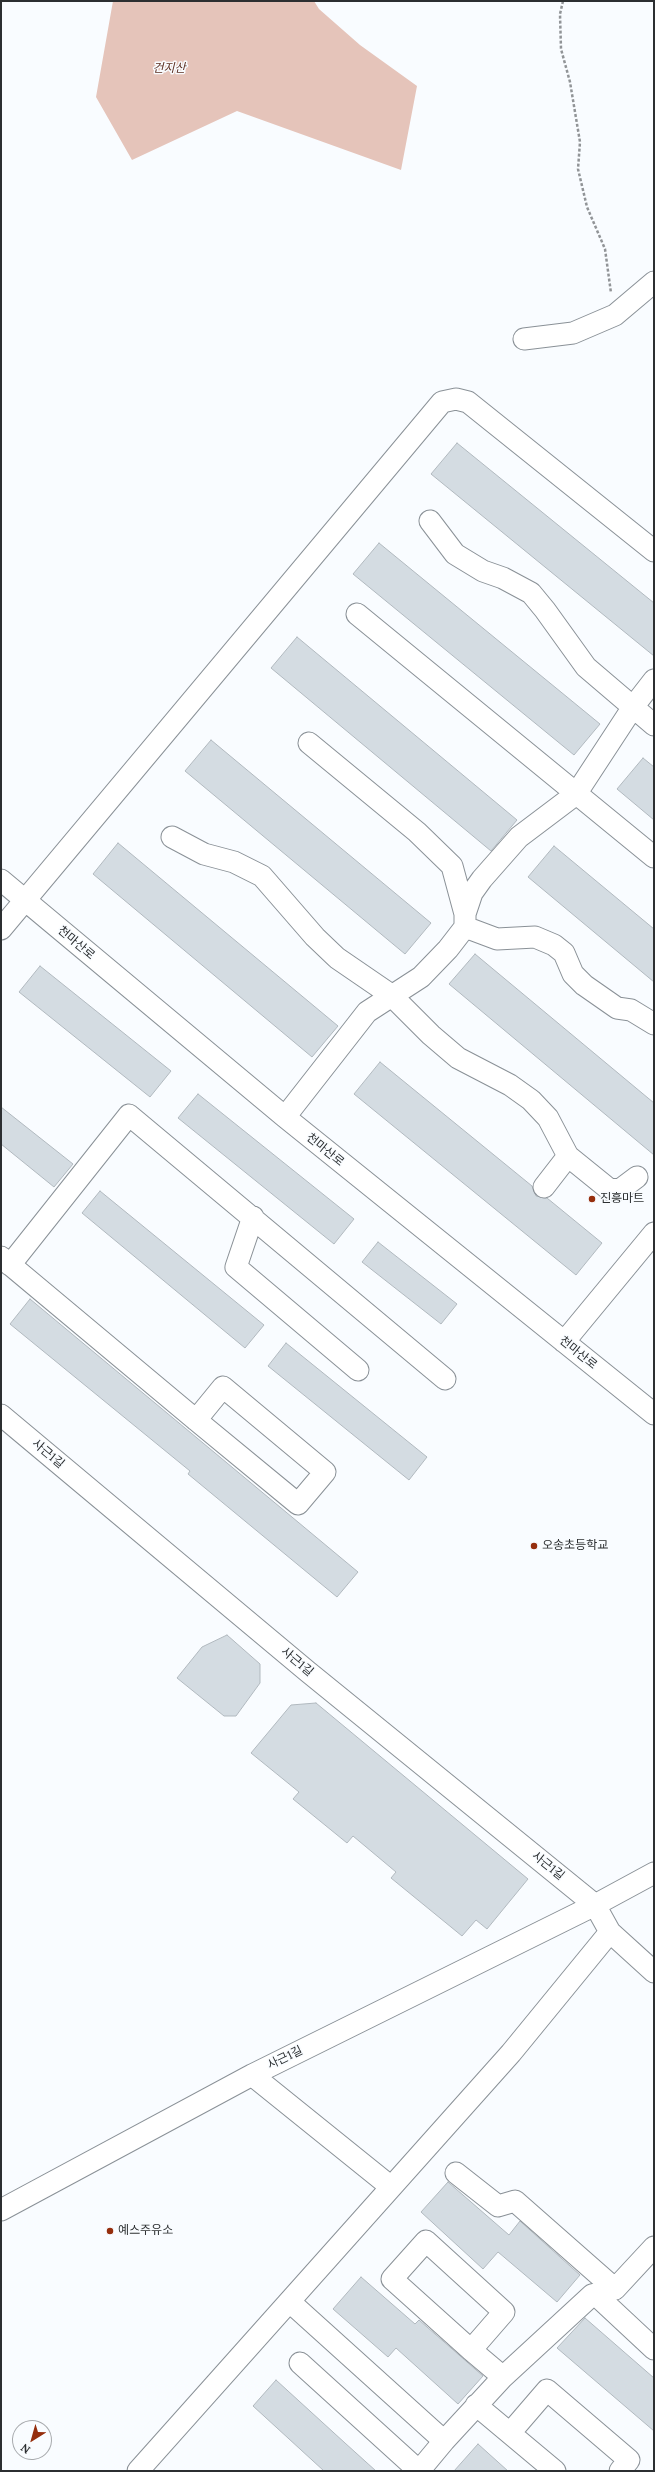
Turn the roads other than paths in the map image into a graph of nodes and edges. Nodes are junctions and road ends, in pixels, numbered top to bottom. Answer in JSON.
{"nodes":[{"id":1,"x":654,"y":282,"type":"edge"},
{"id":2,"x":524,"y":339,"type":"dead end"},
{"id":3,"x":430,"y":521,"type":"dead end"},
{"id":4,"x":654,"y":551,"type":"edge"},
{"id":5,"x":357,"y":614,"type":"dead end"},
{"id":6,"x":654,"y":680,"type":"edge"},
{"id":7,"x":633,"y":707,"type":"junction"},
{"id":8,"x":654,"y":725,"type":"edge"},
{"id":9,"x":309,"y":743,"type":"dead end"},
{"id":10,"x":576,"y":794,"type":"junction"},
{"id":11,"x":172,"y":837,"type":"dead end"},
{"id":12,"x":654,"y":857,"type":"edge"},
{"id":13,"x":1,"y":880,"type":"edge"},
{"id":14,"x":24,"y":899,"type":"junction"},
{"id":15,"x":465,"y":920,"type":"junction"},
{"id":16,"x":1,"y":929,"type":"edge"},
{"id":17,"x":391,"y":995,"type":"junction"},
{"id":18,"x":654,"y":1024,"type":"edge"},
{"id":19,"x":285,"y":1117,"type":"junction"},
{"id":20,"x":568,"y":1156,"type":"junction"},
{"id":21,"x":637,"y":1177,"type":"dead end"},
{"id":22,"x":544,"y":1188,"type":"dead end"},
{"id":23,"x":253,"y":1217,"type":"junction"},
{"id":24,"x":654,"y":1233,"type":"edge"},
{"id":25,"x":6,"y":1261,"type":"edge"},
{"id":26,"x":564,"y":1342,"type":"junction"},
{"id":27,"x":358,"y":1370,"type":"dead end"},
{"id":28,"x":445,"y":1379,"type":"dead end"},
{"id":29,"x":654,"y":1414,"type":"edge"},
{"id":30,"x":1,"y":1415,"type":"edge"},
{"id":31,"x":196,"y":1420,"type":"junction"},
{"id":32,"x":654,"y":1873,"type":"edge"},
{"id":33,"x":595,"y":1904,"type":"junction"},
{"id":34,"x":610,"y":1932,"type":"junction"},
{"id":35,"x":654,"y":1972,"type":"edge"},
{"id":36,"x":252,"y":2075,"type":"junction"},
{"id":37,"x":456,"y":2173,"type":"dead end"},
{"id":38,"x":391,"y":2187,"type":"junction"},
{"id":39,"x":1,"y":2210,"type":"edge"},
{"id":40,"x":654,"y":2247,"type":"edge"},
{"id":41,"x":615,"y":2290,"type":"junction"},
{"id":42,"x":595,"y":2294,"type":"junction"},
{"id":43,"x":290,"y":2302,"type":"junction"},
{"id":44,"x":653,"y":2346,"type":"edge"},
{"id":45,"x":471,"y":2350,"type":"junction"},
{"id":46,"x":300,"y":2363,"type":"dead end"},
{"id":47,"x":503,"y":2377,"type":"junction"},
{"id":48,"x":476,"y":2405,"type":"junction"},
{"id":49,"x":510,"y":2433,"type":"junction"},
{"id":50,"x":444,"y":2441,"type":"junction"},
{"id":51,"x":138,"y":2471,"type":"edge"},
{"id":52,"x":419,"y":2471,"type":"edge"},
{"id":53,"x":555,"y":2471,"type":"edge"},
{"id":54,"x":620,"y":2471,"type":"edge"}],
"edges":[{"from":1,"to":2,"type":"street"},
{"from":3,"to":7,"type":"street"},
{"from":4,"to":14,"type":"street"},
{"from":5,"to":10,"type":"street"},
{"from":6,"to":7,"type":"street"},
{"from":7,"to":8,"type":"street"},
{"from":7,"to":10,"type":"street"},
{"from":9,"to":15,"type":"street"},
{"from":10,"to":12,"type":"street"},
{"from":10,"to":15,"type":"street"},
{"from":11,"to":17,"type":"street"},
{"from":13,"to":14,"type":"street","name":"천마산로"},
{"from":14,"to":16,"type":"street"},
{"from":14,"to":19,"type":"street","name":"천마산로"},
{"from":15,"to":17,"type":"street"},
{"from":15,"to":18,"type":"street"},
{"from":17,"to":19,"type":"street"},
{"from":17,"to":20,"type":"street"},
{"from":19,"to":26,"type":"street","name":"천마산로"},
{"from":20,"to":21,"type":"street"},
{"from":20,"to":22,"type":"street"},
{"from":23,"to":25,"type":"street"},
{"from":23,"to":27,"type":"street"},
{"from":23,"to":28,"type":"street"},
{"from":24,"to":26,"type":"street"},
{"from":25,"to":31,"type":"street"},
{"from":26,"to":29,"type":"street","name":"천마산로"},
{"from":30,"to":33,"type":"street","name":"사근1길"},
{"from":31,"to":31,"type":"street"},
{"from":32,"to":33,"type":"street","name":"사근1길"},
{"from":33,"to":34,"type":"street","name":"사근1길"},
{"from":33,"to":36,"type":"street","name":"사근1길"},
{"from":34,"to":35,"type":"street","name":"사근1길"},
{"from":34,"to":38,"type":"street"},
{"from":36,"to":38,"type":"street"},
{"from":36,"to":39,"type":"street","name":"사근1길"},
{"from":37,"to":41,"type":"street"},
{"from":38,"to":43,"type":"street"},
{"from":40,"to":41,"type":"street"},
{"from":41,"to":42,"type":"street"},
{"from":42,"to":44,"type":"street"},
{"from":42,"to":47,"type":"street"},
{"from":43,"to":50,"type":"street"},
{"from":43,"to":51,"type":"street"},
{"from":45,"to":45,"type":"street"},
{"from":45,"to":47,"type":"street"},
{"from":46,"to":52,"type":"street"},
{"from":47,"to":48,"type":"street"},
{"from":48,"to":49,"type":"street"},
{"from":48,"to":50,"type":"street"},
{"from":49,"to":53,"type":"street"},
{"from":49,"to":54,"type":"street"},
{"from":50,"to":52,"type":"street"}]}
